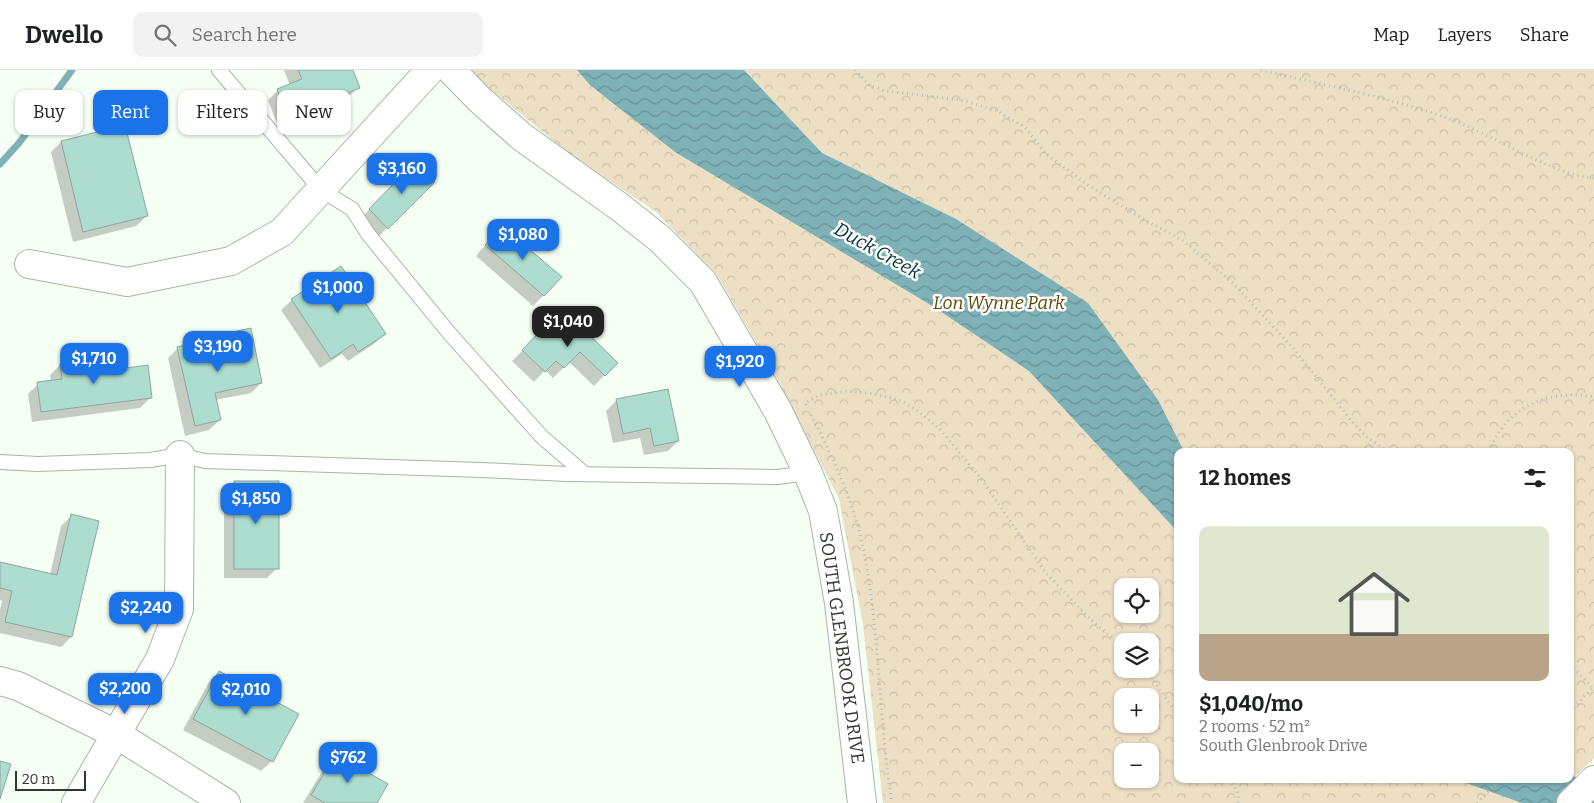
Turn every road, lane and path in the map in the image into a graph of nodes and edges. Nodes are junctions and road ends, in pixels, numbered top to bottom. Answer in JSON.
{"nodes":[{"id":1,"x":219,"y":70,"type":"edge"},
{"id":2,"x":430,"y":70,"type":"edge"},
{"id":3,"x":452,"y":70,"type":"edge"},
{"id":4,"x":855,"y":70,"type":"edge"},
{"id":5,"x":1261,"y":70,"type":"edge"},
{"id":6,"x":1594,"y":178,"type":"edge"},
{"id":7,"x":321,"y":190,"type":"junction"},
{"id":8,"x":29,"y":264,"type":"dead end"},
{"id":9,"x":1594,"y":397,"type":"edge"},
{"id":10,"x":805,"y":403,"type":"dead end"},
{"id":11,"x":1383,"y":448,"type":"edge"},
{"id":12,"x":1491,"y":448,"type":"edge"},
{"id":13,"x":180,"y":455,"type":"junction"},
{"id":14,"x":0,"y":462,"type":"edge"},
{"id":15,"x":808,"y":473,"type":"junction"},
{"id":16,"x":585,"y":474,"type":"junction"},
{"id":17,"x":1114,"y":639,"type":"edge"},
{"id":18,"x":1574,"y":669,"type":"edge"},
{"id":19,"x":1151,"y":678,"type":"edge"},
{"id":20,"x":0,"y":681,"type":"edge"},
{"id":21,"x":1594,"y":688,"type":"edge"},
{"id":22,"x":1574,"y":707,"type":"edge"},
{"id":23,"x":1174,"y":709,"type":"edge"},
{"id":24,"x":116,"y":734,"type":"junction"},
{"id":25,"x":1594,"y":780,"type":"edge"},
{"id":26,"x":1232,"y":783,"type":"edge"},
{"id":27,"x":1497,"y":783,"type":"edge"},
{"id":28,"x":76,"y":803,"type":"edge"},
{"id":29,"x":226,"y":803,"type":"edge"},
{"id":30,"x":862,"y":803,"type":"edge"},
{"id":31,"x":1238,"y":803,"type":"edge"},
{"id":32,"x":1476,"y":803,"type":"edge"},
{"id":33,"x":1571,"y":803,"type":"edge"}],
"edges":[{"from":1,"to":7,"type":"lane"},
{"from":2,"to":7,"type":"street"},
{"from":3,"to":15,"type":"street","name":"SOUTH GLENBROOK DRIVE"},
{"from":4,"to":11,"type":"path"},
{"from":5,"to":6,"type":"path"},
{"from":7,"to":8,"type":"street"},
{"from":7,"to":16,"type":"lane"},
{"from":9,"to":12,"type":"path"},
{"from":10,"to":17,"type":"path"},
{"from":13,"to":14,"type":"lane"},
{"from":13,"to":16,"type":"lane"},
{"from":13,"to":24,"type":"street"},
{"from":15,"to":16,"type":"lane"},
{"from":15,"to":30,"type":"street","name":"SOUTH GLENBROOK DRIVE"},
{"from":18,"to":21,"type":"path"},
{"from":19,"to":23,"type":"path"},
{"from":20,"to":24,"type":"street"},
{"from":21,"to":22,"type":"path","bridge":true},
{"from":24,"to":28,"type":"street"},
{"from":24,"to":29,"type":"street"},
{"from":25,"to":33,"type":"street"},
{"from":26,"to":31,"type":"path"},
{"from":27,"to":32,"type":"path"}]}
